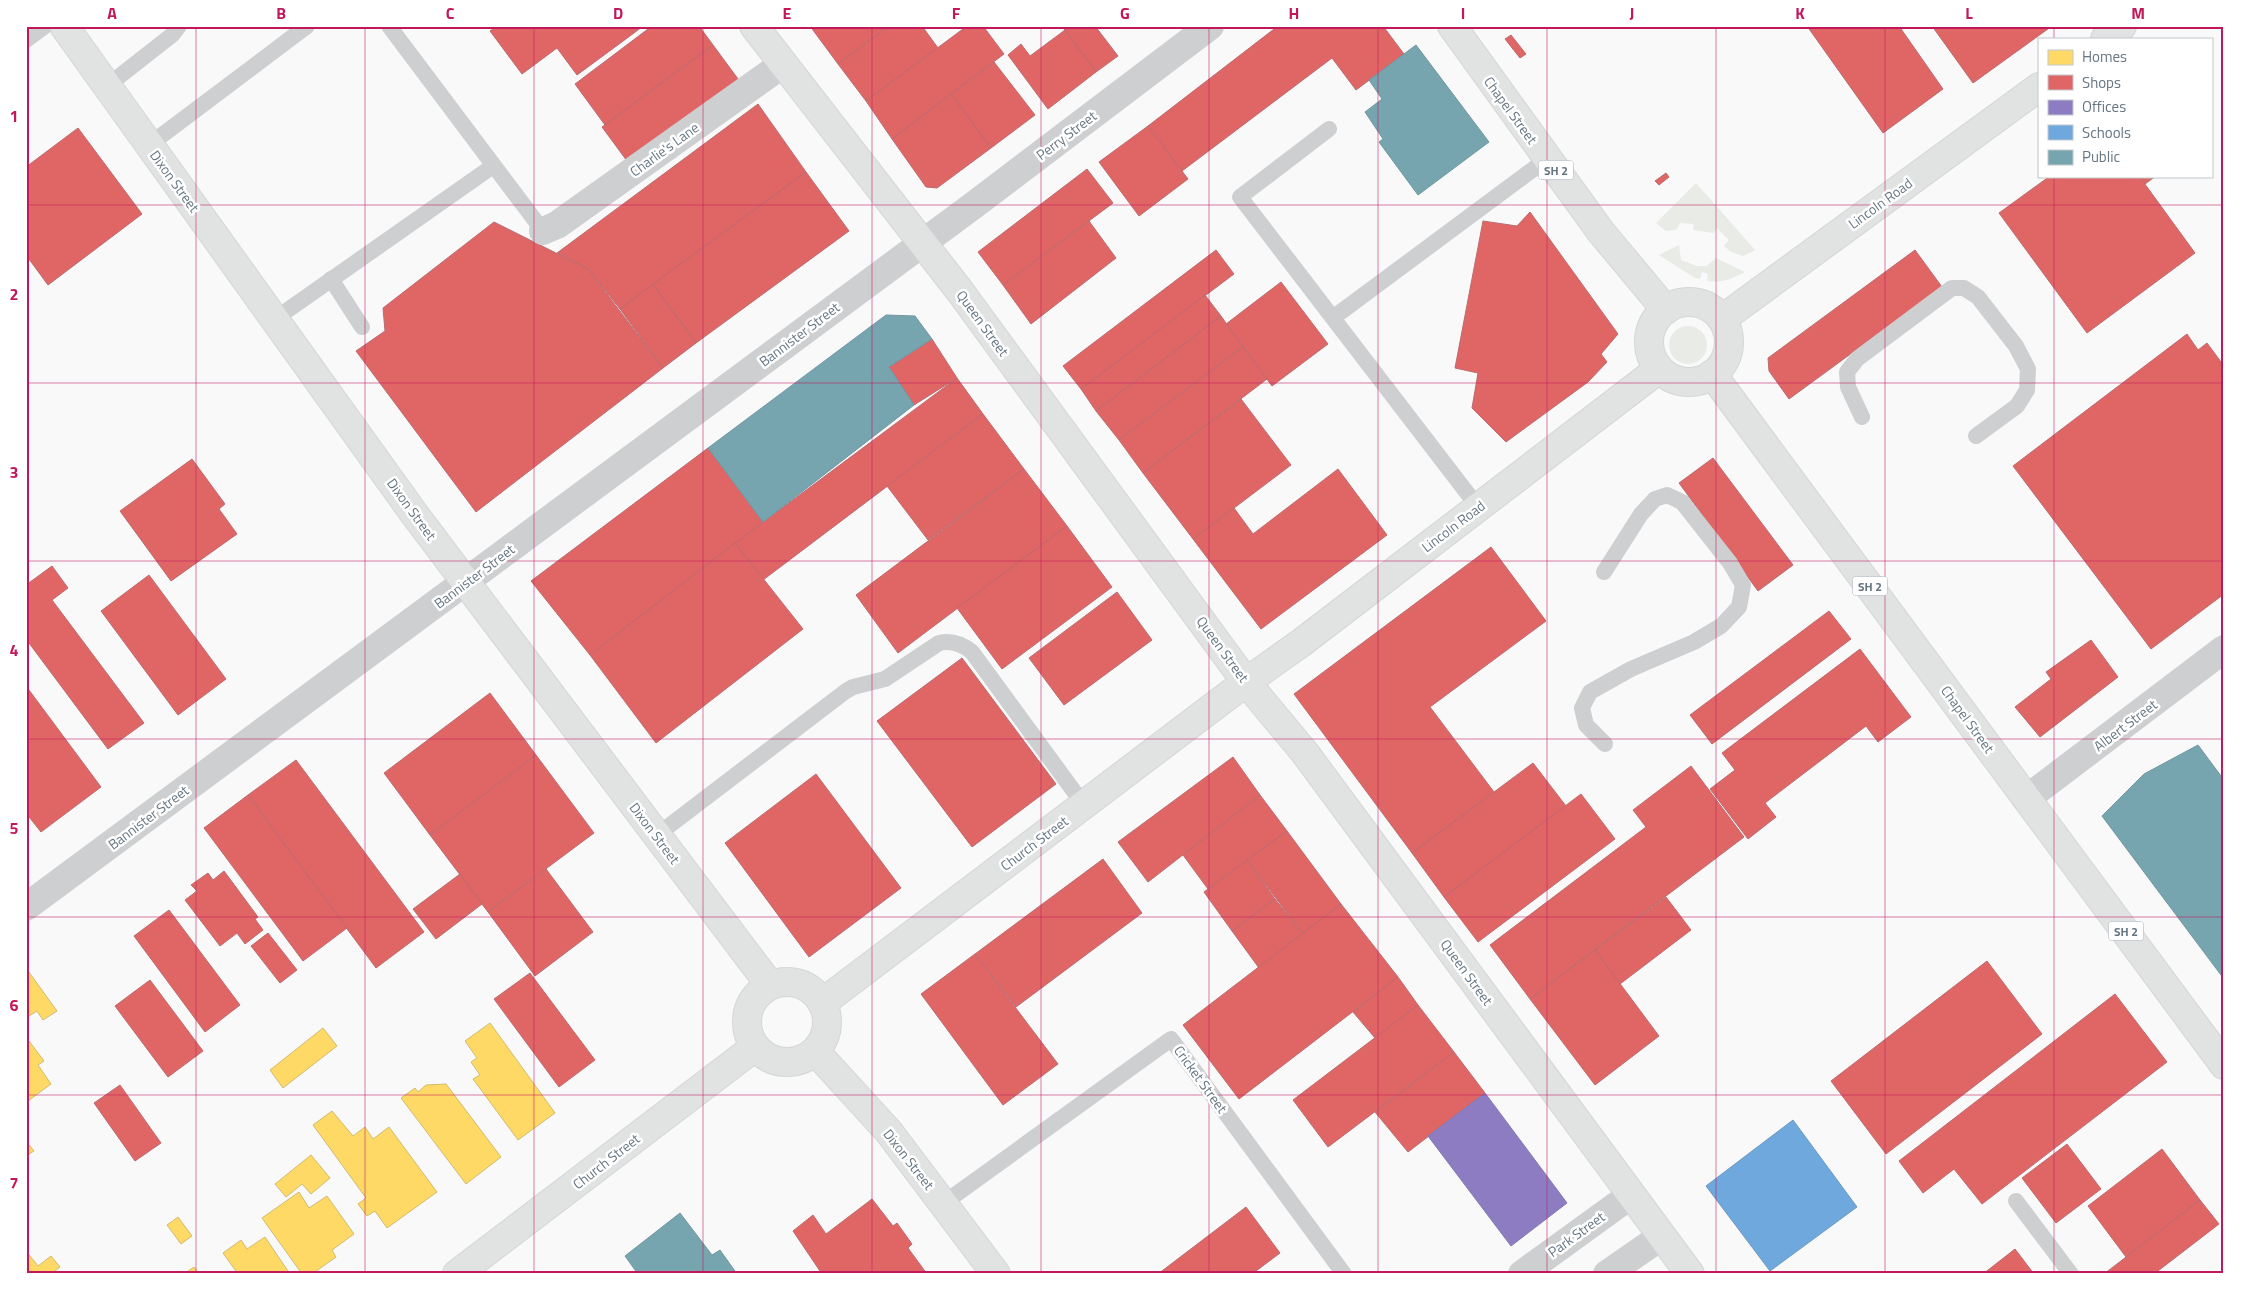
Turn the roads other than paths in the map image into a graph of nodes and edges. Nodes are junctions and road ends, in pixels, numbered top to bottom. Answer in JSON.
{"nodes":[{"id":1,"x":45,"y":26,"type":"edge"},
{"id":2,"x":64,"y":26,"type":"edge"},
{"id":3,"x":179,"y":26,"type":"edge"},
{"id":4,"x":307,"y":26,"type":"edge"},
{"id":5,"x":389,"y":26,"type":"edge"},
{"id":6,"x":754,"y":26,"type":"edge"},
{"id":7,"x":1210,"y":26,"type":"edge"},
{"id":8,"x":1452,"y":26,"type":"edge"},
{"id":9,"x":2122,"y":26,"type":"edge"},
{"id":10,"x":2106,"y":38,"type":"edge"},
{"id":11,"x":26,"y":40,"type":"edge"},
{"id":12,"x":783,"y":64,"type":"junction"},
{"id":13,"x":107,"y":86,"type":"junction"},
{"id":14,"x":2038,"y":88,"type":"edge"},
{"id":15,"x":1329,"y":129,"type":"dead end"},
{"id":16,"x":149,"y":145,"type":"junction"},
{"id":17,"x":1547,"y":159,"type":"junction"},
{"id":18,"x":493,"y":166,"type":"junction"},
{"id":19,"x":542,"y":231,"type":"joint"},
{"id":20,"x":921,"y":244,"type":"junction"},
{"id":21,"x":331,"y":280,"type":"junction"},
{"id":22,"x":1666,"y":310,"type":"junction"},
{"id":23,"x":1334,"y":317,"type":"junction"},
{"id":24,"x":275,"y":319,"type":"junction"},
{"id":25,"x":1722,"y":319,"type":"junction"},
{"id":26,"x":362,"y":327,"type":"dead end"},
{"id":27,"x":1659,"y":369,"type":"junction"},
{"id":28,"x":1712,"y":374,"type":"junction"},
{"id":29,"x":1862,"y":417,"type":"dead end"},
{"id":30,"x":1976,"y":436,"type":"dead end"},
{"id":31,"x":1478,"y":507,"type":"junction"},
{"id":32,"x":1604,"y":572,"type":"dead end"},
{"id":33,"x":466,"y":582,"type":"junction"},
{"id":34,"x":2223,"y":651,"type":"edge"},
{"id":35,"x":1246,"y":682,"type":"junction"},
{"id":36,"x":1605,"y":744,"type":"dead end"},
{"id":37,"x":2026,"y":799,"type":"junction"},
{"id":38,"x":1084,"y":806,"type":"junction"},
{"id":39,"x":657,"y":835,"type":"junction"},
{"id":40,"x":26,"y":907,"type":"edge"},
{"id":41,"x":770,"y":985,"type":"junction"},
{"id":42,"x":822,"y":1003,"type":"junction"},
{"id":43,"x":754,"y":1047,"type":"junction"},
{"id":44,"x":815,"y":1051,"type":"junction"},
{"id":45,"x":2224,"y":1065,"type":"edge"},
{"id":46,"x":1631,"y":1195,"type":"junction"},
{"id":47,"x":2016,"y":1201,"type":"dead end"},
{"id":48,"x":944,"y":1203,"type":"junction"},
{"id":49,"x":1662,"y":1236,"type":"junction"},
{"id":50,"x":457,"y":1274,"type":"edge"},
{"id":51,"x":996,"y":1274,"type":"edge"},
{"id":52,"x":1344,"y":1274,"type":"edge"},
{"id":53,"x":1522,"y":1274,"type":"edge"},
{"id":54,"x":1606,"y":1274,"type":"edge"},
{"id":55,"x":1690,"y":1274,"type":"edge"},
{"id":56,"x":2071,"y":1274,"type":"edge"}],
"edges":[{"from":1,"to":11,"type":"lane"},
{"from":2,"to":13,"type":"main road","name":"Dixon Street"},
{"from":3,"to":13,"type":"lane"},
{"from":4,"to":16,"type":"lane"},
{"from":5,"to":18,"type":"lane"},
{"from":6,"to":12,"type":"main road","name":"Queen Street"},
{"from":7,"to":20,"type":"street","name":"Perry Street"},
{"from":8,"to":17,"type":"main road","name":"Chapel Street","number":"SH 2"},
{"from":9,"to":10,"type":"main road"},
{"from":12,"to":19,"type":"street","name":"Charlie's Lane"},
{"from":12,"to":20,"type":"main road","name":"Queen Street"},
{"from":13,"to":16,"type":"main road","name":"Dixon Street"},
{"from":14,"to":25,"type":"main road","name":"Lincoln Road"},
{"from":15,"to":23,"type":"lane"},
{"from":16,"to":24,"type":"main road","name":"Dixon Street"},
{"from":17,"to":22,"type":"main road","name":"Chapel Street","number":"SH 2"},
{"from":17,"to":23,"type":"lane"},
{"from":18,"to":19,"type":"lane"},
{"from":18,"to":21,"type":"lane"},
{"from":20,"to":33,"type":"street","name":"Bannister Street"},
{"from":20,"to":35,"type":"main road","name":"Queen Street"},
{"from":21,"to":24,"type":"lane"},
{"from":21,"to":26,"type":"lane"},
{"from":22,"to":25,"type":"main road"},
{"from":22,"to":27,"type":"main road"},
{"from":23,"to":31,"type":"lane"},
{"from":24,"to":33,"type":"main road","name":"Dixon Street"},
{"from":25,"to":28,"type":"main road"},
{"from":27,"to":28,"type":"main road"},
{"from":27,"to":31,"type":"main road","name":"Lincoln Road"},
{"from":28,"to":37,"type":"main road","name":"Chapel Street","number":"SH 2"},
{"from":29,"to":30,"type":"lane"},
{"from":31,"to":35,"type":"main road","name":"Lincoln Road"},
{"from":32,"to":36,"type":"lane"},
{"from":33,"to":39,"type":"main road","name":"Dixon Street"},
{"from":33,"to":40,"type":"street","name":"Bannister Street"},
{"from":34,"to":37,"type":"street","name":"Albert Street"},
{"from":35,"to":38,"type":"main road","name":"Church Street"},
{"from":35,"to":46,"type":"main road","name":"Queen Street"},
{"from":37,"to":45,"type":"main road","name":"Chapel Street","number":"SH 2"},
{"from":38,"to":39,"type":"lane"},
{"from":38,"to":42,"type":"main road","name":"Church Street"},
{"from":39,"to":41,"type":"main road","name":"Dixon Street"},
{"from":41,"to":42,"type":"main road"},
{"from":41,"to":43,"type":"main road"},
{"from":42,"to":44,"type":"main road"},
{"from":43,"to":44,"type":"main road"},
{"from":43,"to":50,"type":"main road","name":"Church Street"},
{"from":44,"to":48,"type":"main road","name":"Dixon Street"},
{"from":46,"to":49,"type":"main road","name":"Queen Street"},
{"from":46,"to":53,"type":"street","name":"Park Street"},
{"from":47,"to":56,"type":"lane"},
{"from":48,"to":51,"type":"main road","name":"Dixon Street"},
{"from":48,"to":52,"type":"lane","name":"Cricket Street"},
{"from":49,"to":54,"type":"street"},
{"from":49,"to":55,"type":"main road","name":"Queen Street"}]}
